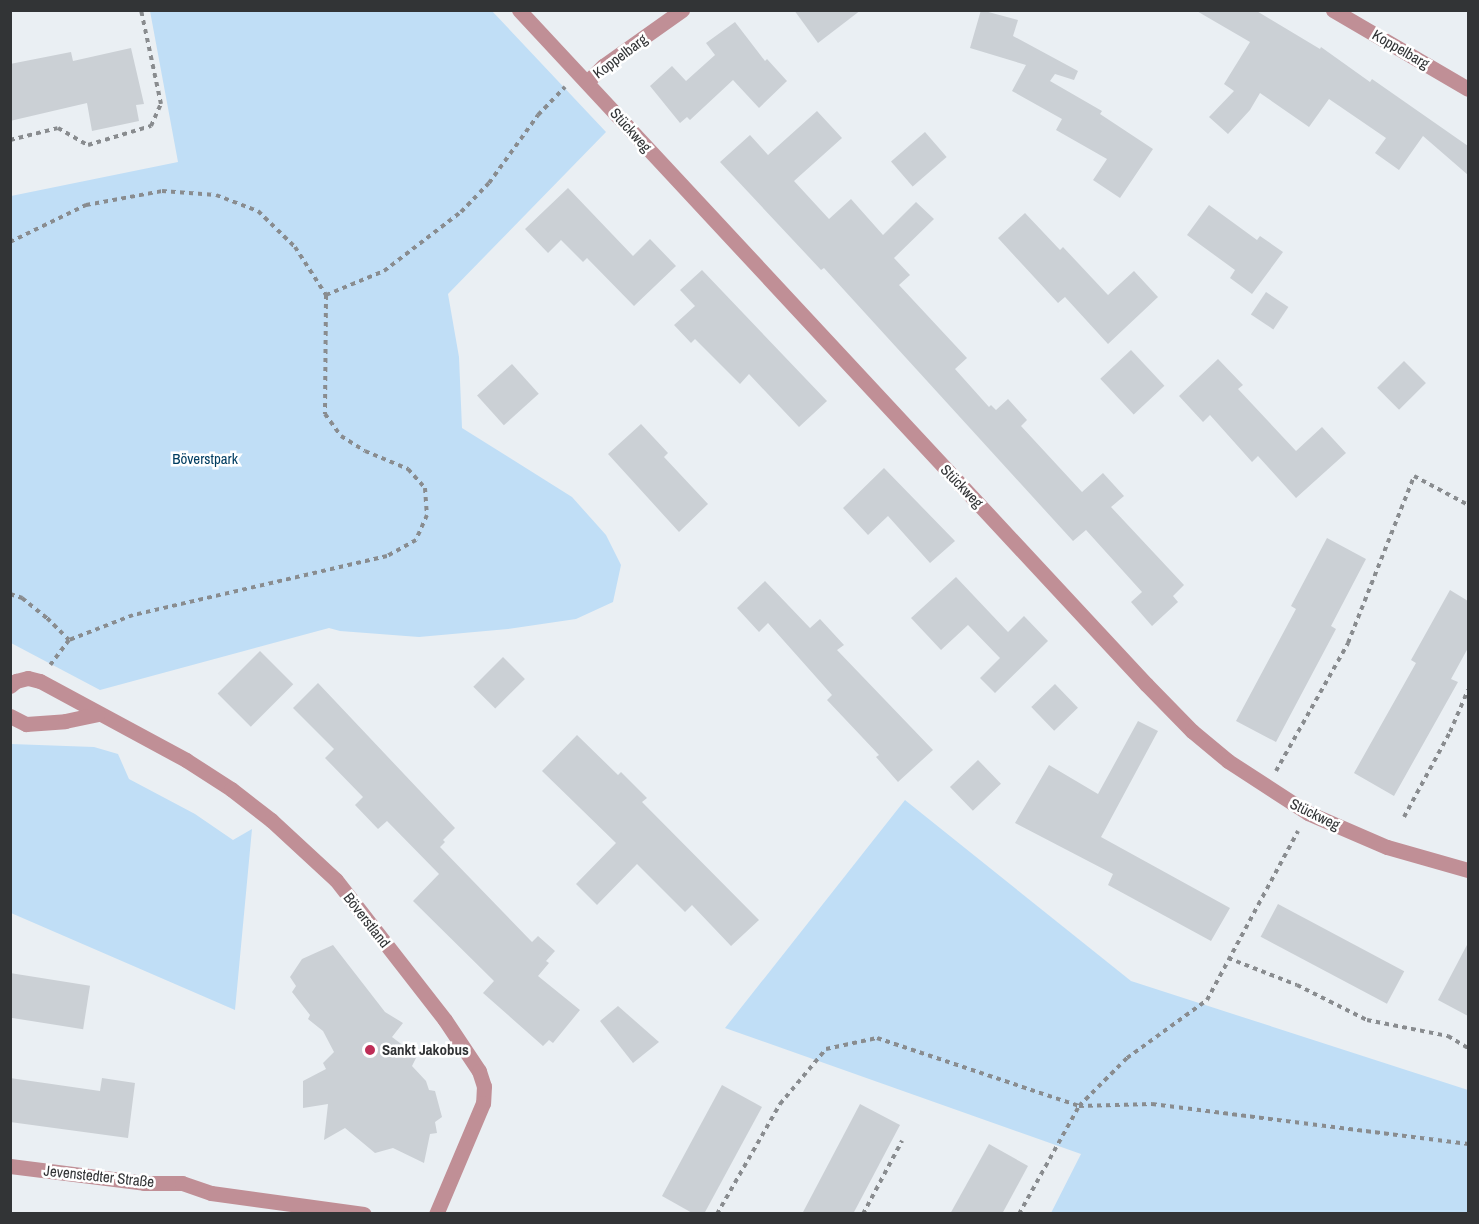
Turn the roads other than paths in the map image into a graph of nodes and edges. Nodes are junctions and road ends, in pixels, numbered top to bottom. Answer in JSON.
{"nodes":[{"id":1,"x":519,"y":10,"type":"edge"},
{"id":2,"x":682,"y":10,"type":"edge"},
{"id":3,"x":1333,"y":10,"type":"edge"},
{"id":4,"x":587,"y":82,"type":"junction"},
{"id":5,"x":1468,"y":89,"type":"edge"},
{"id":6,"x":10,"y":686,"type":"edge"},
{"id":7,"x":98,"y":714,"type":"junction"},
{"id":8,"x":10,"y":716,"type":"edge"},
{"id":9,"x":1468,"y":870,"type":"edge"},
{"id":10,"x":10,"y":1166,"type":"edge"},
{"id":11,"x":364,"y":1214,"type":"edge"},
{"id":12,"x":436,"y":1214,"type":"edge"}],
"edges":[{"from":1,"to":4,"type":"street","name":"Stückweg"},
{"from":2,"to":4,"type":"street","name":"Koppelbarg"},
{"from":3,"to":5,"type":"street","name":"Koppelbarg"},
{"from":4,"to":9,"type":"street","name":"Stückweg"},
{"from":6,"to":7,"type":"street","name":"Böverstland"},
{"from":7,"to":8,"type":"street"},
{"from":7,"to":12,"type":"street","name":"Böverstland"},
{"from":10,"to":11,"type":"street","name":"Jevenstedter Straße"}]}
